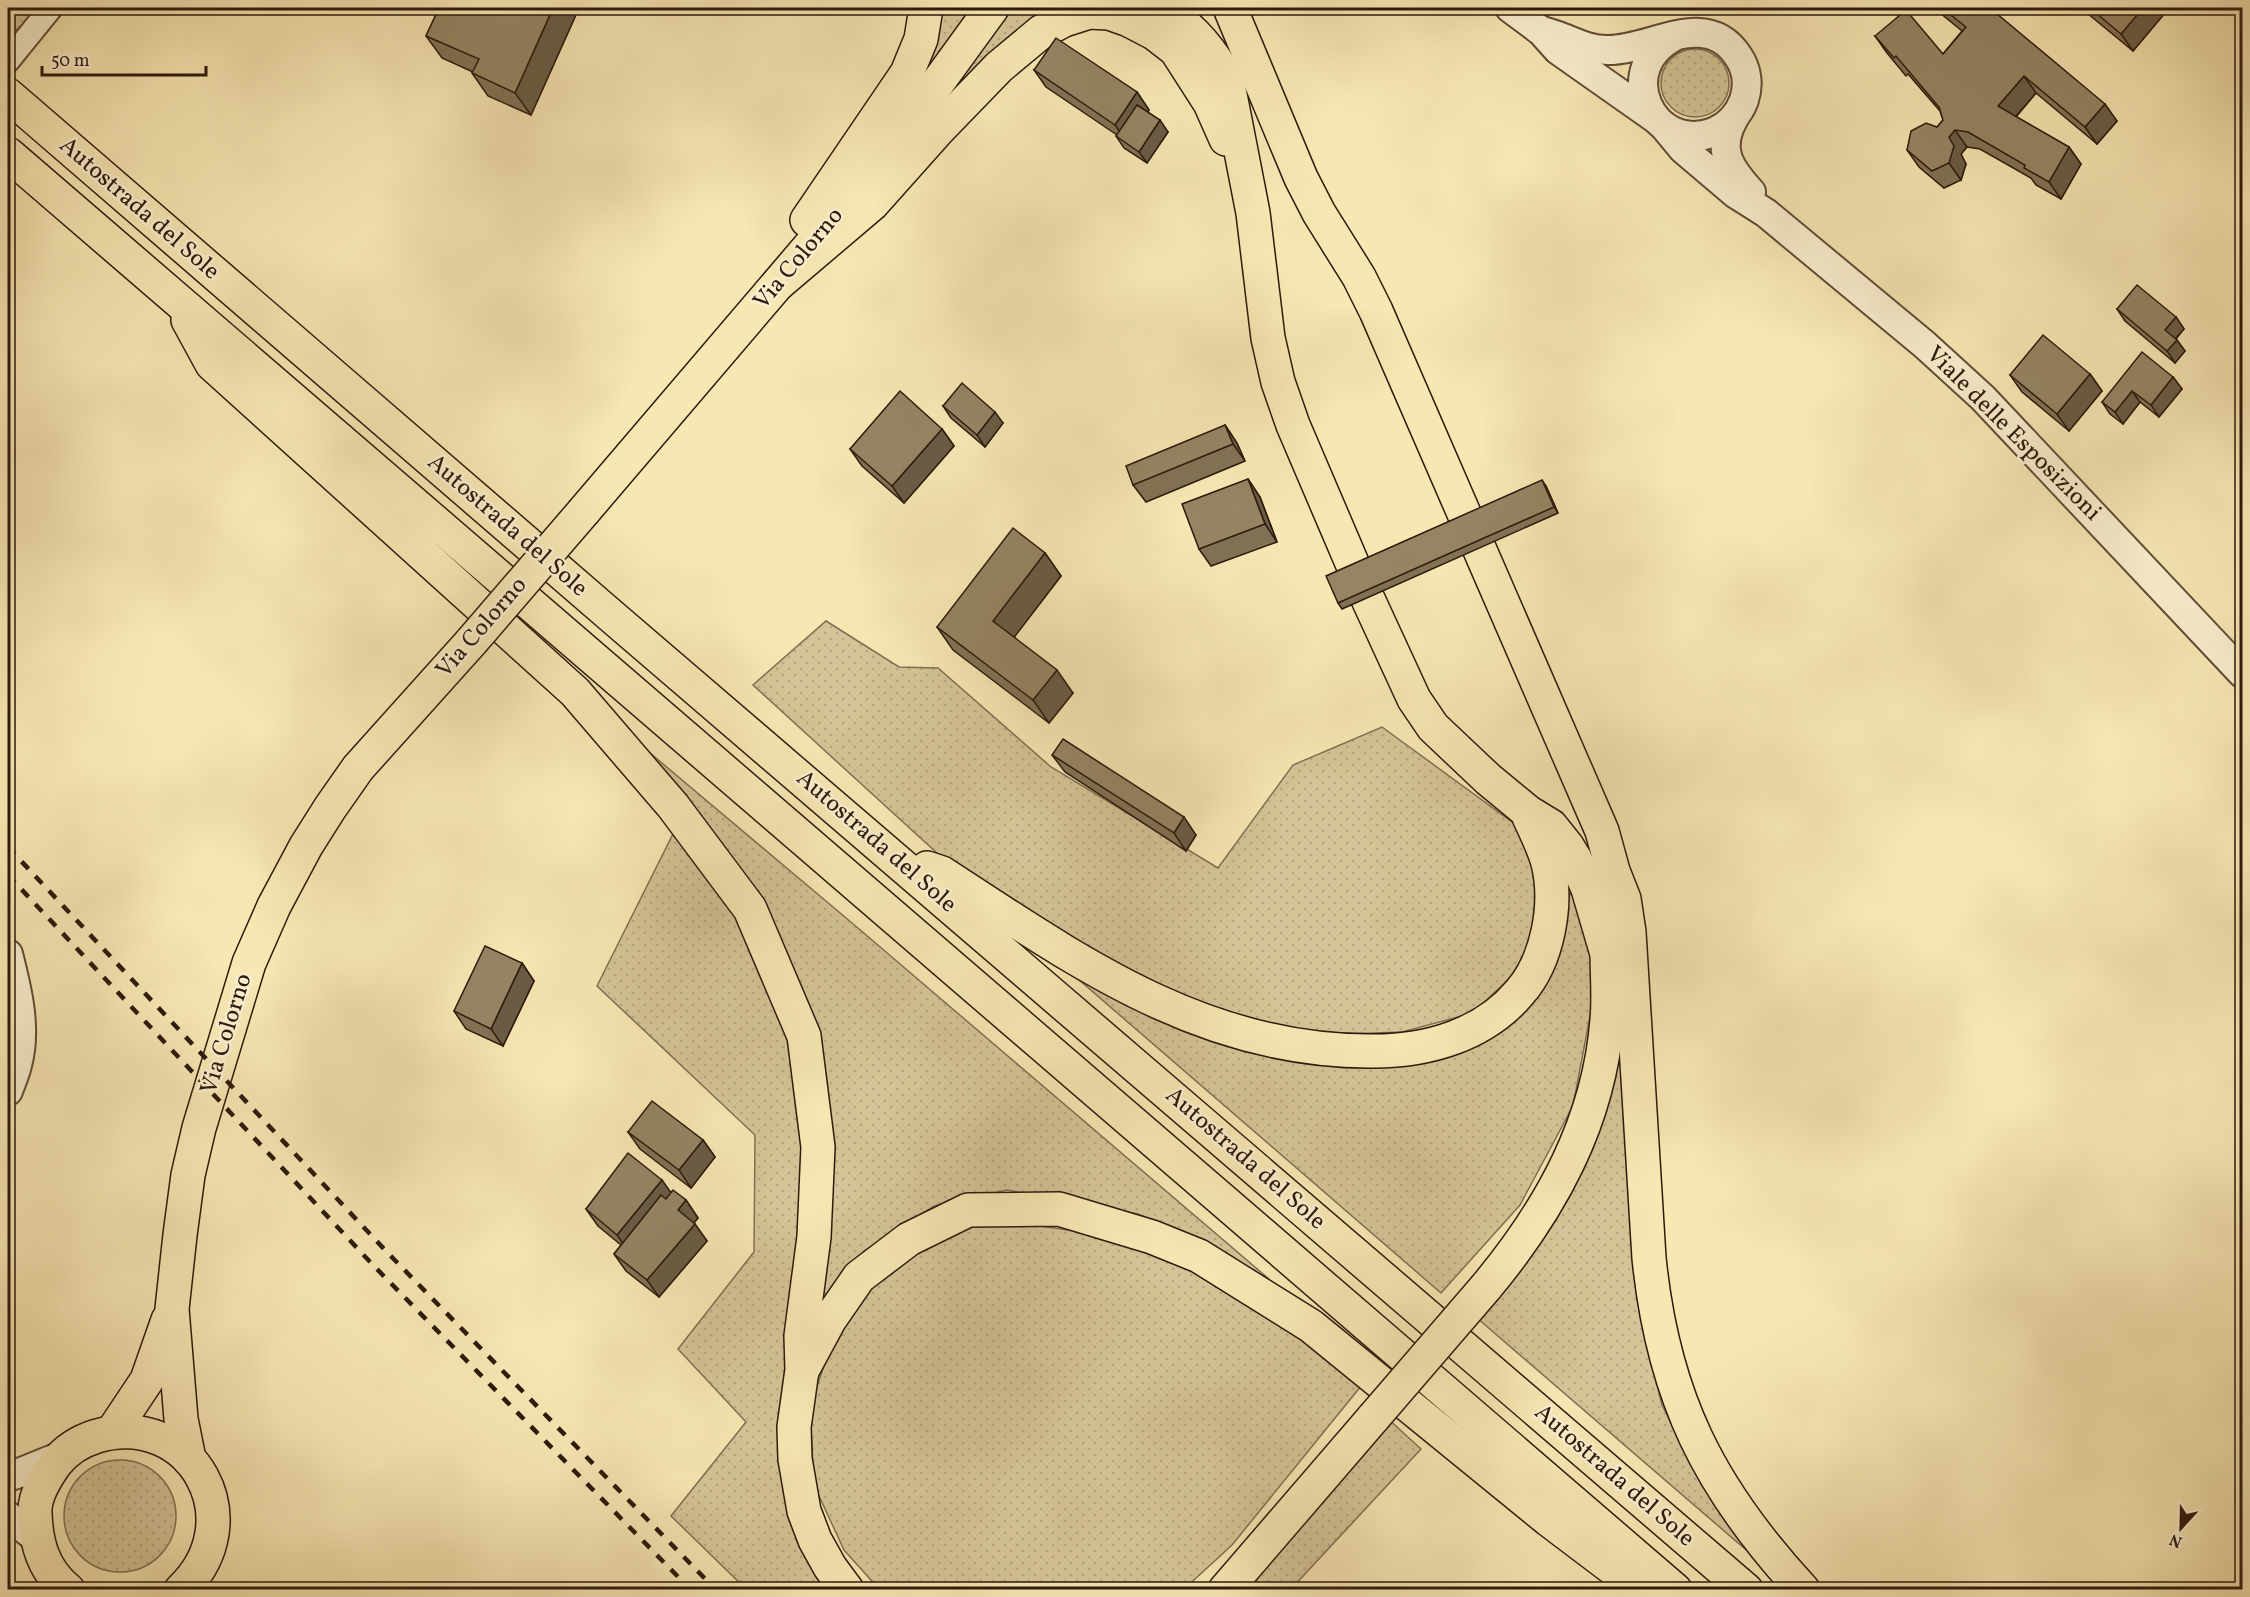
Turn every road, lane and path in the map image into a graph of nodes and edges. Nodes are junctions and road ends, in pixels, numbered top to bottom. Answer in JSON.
{"nodes":[{"id":1,"x":51,"y":8,"type":"edge"},
{"id":2,"x":926,"y":8,"type":"edge"},
{"id":3,"x":992,"y":8,"type":"edge"},
{"id":4,"x":1162,"y":8,"type":"edge"},
{"id":5,"x":1230,"y":8,"type":"edge"},
{"id":6,"x":1510,"y":8,"type":"edge"},
{"id":7,"x":1538,"y":29,"type":"junction"},
{"id":8,"x":1677,"y":35,"type":"junction"},
{"id":9,"x":8,"y":60,"type":"edge"},
{"id":10,"x":8,"y":95,"type":"edge"},
{"id":11,"x":1734,"y":118,"type":"junction"},
{"id":12,"x":1661,"y":123,"type":"junction"},
{"id":13,"x":8,"y":154,"type":"edge"},
{"id":14,"x":1249,"y":192,"type":"junction"},
{"id":15,"x":1766,"y":213,"type":"junction"},
{"id":16,"x":778,"y":283,"type":"junction"},
{"id":17,"x":179,"y":303,"type":"junction"},
{"id":18,"x":690,"y":387,"type":"junction"},
{"id":19,"x":2242,"y":673,"type":"edge"},
{"id":20,"x":1519,"y":805,"type":"junction"},
{"id":21,"x":1608,"y":850,"type":"junction"},
{"id":22,"x":894,"y":857,"type":"junction"},
{"id":23,"x":8,"y":954,"type":"edge"},
{"id":24,"x":1607,"y":954,"type":"junction"},
{"id":25,"x":8,"y":1091,"type":"edge"},
{"id":26,"x":172,"y":1309,"type":"junction"},
{"id":27,"x":802,"y":1370,"type":"junction"},
{"id":28,"x":113,"y":1431,"type":"junction"},
{"id":29,"x":62,"y":1456,"type":"junction"},
{"id":30,"x":189,"y":1459,"type":"junction"},
{"id":31,"x":8,"y":1474,"type":"edge"},
{"id":32,"x":8,"y":1516,"type":"edge"},
{"id":33,"x":36,"y":1538,"type":"junction"},
{"id":34,"x":68,"y":1590,"type":"edge"},
{"id":35,"x":181,"y":1590,"type":"edge"},
{"id":36,"x":847,"y":1590,"type":"edge"},
{"id":37,"x":1225,"y":1590,"type":"edge"},
{"id":38,"x":1660,"y":1590,"type":"edge"},
{"id":39,"x":1675,"y":1590,"type":"edge"},
{"id":40,"x":1746,"y":1590,"type":"edge"},
{"id":41,"x":1803,"y":1590,"type":"edge"}],
"edges":[{"from":1,"to":9,"type":"street"},
{"from":2,"to":18,"type":"main road"},
{"from":3,"to":16,"type":"main road","name":"Via Colorno"},
{"from":4,"to":14,"type":"main road"},
{"from":5,"to":21,"type":"main road"},
{"from":6,"to":7,"type":"street","name":"Viale delle Esposizioni"},
{"from":7,"to":8,"type":"street","name":"Viale delle Esposizioni"},
{"from":7,"to":12,"type":"street","name":"Viale delle Esposizioni"},
{"from":8,"to":11,"type":"street","name":"Viale delle Esposizioni"},
{"from":8,"to":12,"type":"street","name":"Viale delle Esposizioni"},
{"from":10,"to":22,"type":"main road","name":"Autostrada del Sole"},
{"from":11,"to":12,"type":"street","name":"Viale delle Esposizioni"},
{"from":11,"to":15,"type":"street","name":"Viale delle Esposizioni"},
{"from":12,"to":15,"type":"street","name":"Viale delle Esposizioni"},
{"from":13,"to":17,"type":"main road","name":"Autostrada del Sole"},
{"from":14,"to":16,"type":"main road"},
{"from":14,"to":20,"type":"main road"},
{"from":15,"to":19,"type":"street","name":"Viale delle Esposizioni"},
{"from":16,"to":18,"type":"main road","name":"Via Colorno"},
{"from":17,"to":27,"type":"main road"},
{"from":17,"to":39,"type":"main road","name":"Autostrada del Sole"},
{"from":18,"to":26,"type":"main road","name":"Via Colorno","bridge":true},
{"from":20,"to":22,"type":"main road"},
{"from":20,"to":24,"type":"main road"},
{"from":21,"to":24,"type":"main road"},
{"from":21,"to":41,"type":"main road"},
{"from":22,"to":40,"type":"main road","name":"Autostrada del Sole"},
{"from":23,"to":25,"type":"street"},
{"from":24,"to":37,"type":"main road","bridge":true},
{"from":26,"to":28,"type":"main road","name":"Via Colorno"},
{"from":26,"to":30,"type":"main road","name":"Via Colorno"},
{"from":27,"to":36,"type":"main road"},
{"from":27,"to":38,"type":"main road"},
{"from":28,"to":29,"type":"main road","name":"Via Colorno"},
{"from":28,"to":30,"type":"main road","name":"Via Colorno"},
{"from":29,"to":31,"type":"street"},
{"from":29,"to":33,"type":"main road","name":"Via Colorno"},
{"from":30,"to":35,"type":"main road","name":"Via Colorno"},
{"from":32,"to":33,"type":"street"},
{"from":33,"to":34,"type":"main road","name":"Via Colorno"}]}
